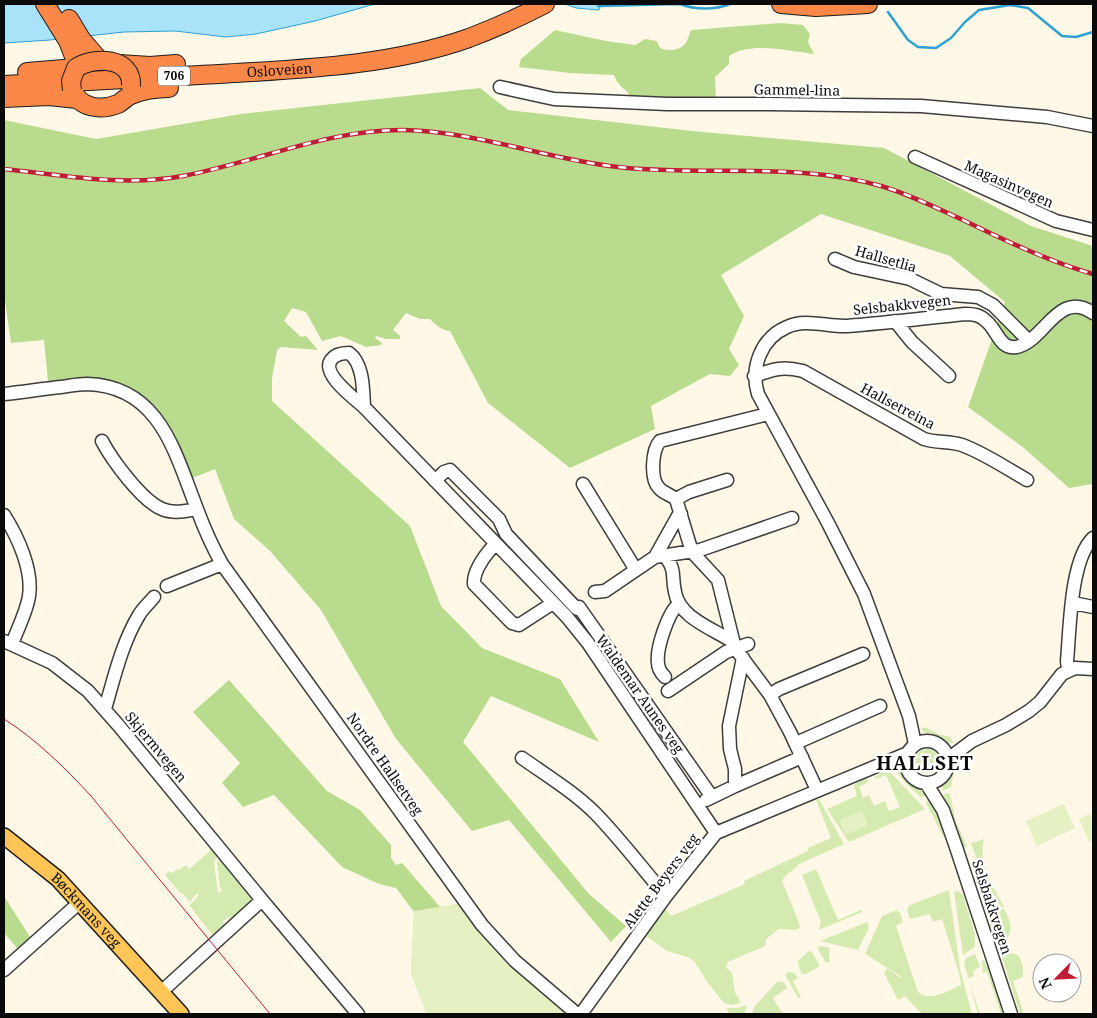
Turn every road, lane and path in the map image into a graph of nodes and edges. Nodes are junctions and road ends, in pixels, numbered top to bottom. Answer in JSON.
{"nodes":[{"id":1,"x":46,"y":4,"type":"edge"},
{"id":2,"x":59,"y":4,"type":"edge"},
{"id":3,"x":545,"y":4,"type":"edge"},
{"id":4,"x":781,"y":4,"type":"edge"},
{"id":5,"x":868,"y":4,"type":"edge"},
{"id":6,"x":100,"y":60,"type":"junction"},
{"id":7,"x":119,"y":64,"type":"junction"},
{"id":8,"x":343,"y":64,"type":"junction"},
{"id":9,"x":77,"y":68,"type":"junction"},
{"id":10,"x":4,"y":74,"type":"edge"},
{"id":11,"x":4,"y":86,"type":"edge"},
{"id":12,"x":500,"y":87,"type":"dead end"},
{"id":13,"x":129,"y":91,"type":"junction"},
{"id":14,"x":74,"y":94,"type":"junction"},
{"id":15,"x":4,"y":98,"type":"edge"},
{"id":16,"x":1093,"y":126,"type":"edge"},
{"id":17,"x":915,"y":157,"type":"dead end"},
{"id":18,"x":1093,"y":230,"type":"edge"},
{"id":19,"x":835,"y":259,"type":"dead end"},
{"id":20,"x":1093,"y":314,"type":"edge"},
{"id":21,"x":896,"y":321,"type":"junction"},
{"id":22,"x":1029,"y":341,"type":"junction"},
{"id":23,"x":754,"y":376,"type":"junction"},
{"id":24,"x":949,"y":376,"type":"dead end"},
{"id":25,"x":4,"y":394,"type":"edge"},
{"id":26,"x":364,"y":407,"type":"dead end"},
{"id":27,"x":768,"y":414,"type":"junction"},
{"id":28,"x":102,"y":441,"type":"dead end"},
{"id":29,"x":727,"y":480,"type":"dead end"},
{"id":30,"x":1027,"y":480,"type":"dead end"},
{"id":31,"x":434,"y":481,"type":"junction"},
{"id":32,"x":583,"y":484,"type":"dead end"},
{"id":33,"x":676,"y":499,"type":"junction"},
{"id":34,"x":197,"y":509,"type":"junction"},
{"id":35,"x":681,"y":514,"type":"junction"},
{"id":36,"x":4,"y":515,"type":"edge"},
{"id":37,"x":792,"y":518,"type":"dead end"},
{"id":38,"x":1093,"y":538,"type":"edge"},
{"id":39,"x":495,"y":544,"type":"junction"},
{"id":40,"x":689,"y":553,"type":"junction"},
{"id":41,"x":660,"y":556,"type":"junction"},
{"id":42,"x":222,"y":564,"type":"junction"},
{"id":43,"x":636,"y":570,"type":"junction"},
{"id":44,"x":674,"y":570,"type":"junction"},
{"id":45,"x":167,"y":586,"type":"dead end"},
{"id":46,"x":595,"y":592,"type":"dead end"},
{"id":47,"x":154,"y":597,"type":"dead end"},
{"id":48,"x":553,"y":603,"type":"junction"},
{"id":49,"x":1073,"y":603,"type":"junction"},
{"id":50,"x":679,"y":604,"type":"junction"},
{"id":51,"x":1093,"y":607,"type":"edge"},
{"id":52,"x":8,"y":643,"type":"edge"},
{"id":53,"x":748,"y":644,"type":"dead end"},
{"id":54,"x":737,"y":649,"type":"junction"},
{"id":55,"x":862,"y":654,"type":"dead end"},
{"id":56,"x":1093,"y":669,"type":"edge"},
{"id":57,"x":1068,"y":670,"type":"junction"},
{"id":58,"x":665,"y":677,"type":"dead end"},
{"id":59,"x":668,"y":691,"type":"dead end"},
{"id":60,"x":770,"y":695,"type":"junction"},
{"id":61,"x":880,"y":706,"type":"dead end"},
{"id":62,"x":105,"y":709,"type":"junction"},
{"id":63,"x":972,"y":741,"type":"junction"},
{"id":64,"x":796,"y":743,"type":"junction"},
{"id":65,"x":916,"y":746,"type":"junction"},
{"id":66,"x":942,"y":747,"type":"junction"},
{"id":67,"x":522,"y":758,"type":"dead end"},
{"id":68,"x":802,"y":758,"type":"junction"},
{"id":69,"x":948,"y":759,"type":"junction"},
{"id":70,"x":875,"y":766,"type":"junction"},
{"id":71,"x":907,"y":768,"type":"junction"},
{"id":72,"x":939,"y":778,"type":"junction"},
{"id":73,"x":926,"y":782,"type":"junction"},
{"id":74,"x":735,"y":786,"type":"junction"},
{"id":75,"x":817,"y":790,"type":"junction"},
{"id":76,"x":712,"y":797,"type":"junction"},
{"id":77,"x":699,"y":805,"type":"junction"},
{"id":78,"x":943,"y":810,"type":"junction"},
{"id":79,"x":716,"y":833,"type":"junction"},
{"id":80,"x":4,"y":836,"type":"edge"},
{"id":81,"x":666,"y":896,"type":"junction"},
{"id":82,"x":262,"y":900,"type":"junction"},
{"id":83,"x":80,"y":902,"type":"junction"},
{"id":84,"x":4,"y":970,"type":"edge"},
{"id":85,"x":161,"y":992,"type":"junction"},
{"id":86,"x":181,"y":1014,"type":"edge"},
{"id":87,"x":358,"y":1014,"type":"edge"},
{"id":88,"x":577,"y":1014,"type":"edge"},
{"id":89,"x":582,"y":1014,"type":"edge"},
{"id":90,"x":1011,"y":1014,"type":"edge"}],
"edges":[{"from":1,"to":9,"type":"highway"},
{"from":2,"to":6,"type":"highway"},
{"from":3,"to":8,"type":"highway","name":"Osloveien","number":"706"},
{"from":4,"to":5,"type":"highway"},
{"from":6,"to":7,"type":"highway","number":"706","bridge":true},
{"from":6,"to":9,"type":"highway","number":"706","bridge":true},
{"from":7,"to":8,"type":"highway","number":"706"},
{"from":7,"to":13,"type":"highway","bridge":true},
{"from":8,"to":11,"type":"highway","name":"Osloveien","number":"706"},
{"from":8,"to":13,"type":"highway","number":"706"},
{"from":9,"to":10,"type":"highway","number":"706"},
{"from":9,"to":14,"type":"highway","bridge":true},
{"from":12,"to":16,"type":"street","name":"Gammel-lina"},
{"from":13,"to":14,"type":"highway","number":"706"},
{"from":14,"to":15,"type":"highway","number":"706"},
{"from":17,"to":18,"type":"street","name":"Magasinvegen"},
{"from":19,"to":22,"type":"street","name":"Hallsetlia"},
{"from":20,"to":22,"type":"street"},
{"from":21,"to":22,"type":"street","name":"Selsbakkvegen"},
{"from":21,"to":23,"type":"street","name":"Selsbakkvegen"},
{"from":21,"to":24,"type":"street"},
{"from":23,"to":27,"type":"street"},
{"from":23,"to":30,"type":"street","name":"Hallsetreina"},
{"from":25,"to":34,"type":"street","name":"Nordre Hallsetveg"},
{"from":26,"to":31,"type":"street","name":"Waldemar Aunes veg"},
{"from":27,"to":33,"type":"street"},
{"from":27,"to":65,"type":"street"},
{"from":28,"to":34,"type":"street"},
{"from":29,"to":33,"type":"street"},
{"from":31,"to":39,"type":"street","name":"Waldemar Aunes veg"},
{"from":31,"to":76,"type":"street","name":"Waldemar Aunes veg"},
{"from":32,"to":43,"type":"street"},
{"from":33,"to":35,"type":"street"},
{"from":34,"to":42,"type":"street","name":"Nordre Hallsetveg"},
{"from":35,"to":40,"type":"street"},
{"from":35,"to":41,"type":"street"},
{"from":36,"to":52,"type":"street"},
{"from":37,"to":40,"type":"street"},
{"from":38,"to":49,"type":"street"},
{"from":39,"to":48,"type":"street","name":"Waldemar Aunes veg"},
{"from":39,"to":48,"type":"street"},
{"from":40,"to":41,"type":"street"},
{"from":40,"to":44,"type":"street"},
{"from":40,"to":54,"type":"street"},
{"from":41,"to":43,"type":"street"},
{"from":41,"to":44,"type":"street"},
{"from":42,"to":45,"type":"street"},
{"from":42,"to":88,"type":"street","name":"Nordre Hallsetveg"},
{"from":43,"to":46,"type":"street"},
{"from":44,"to":50,"type":"street"},
{"from":47,"to":62,"type":"street"},
{"from":48,"to":77,"type":"street","name":"Waldemar Aunes veg"},
{"from":49,"to":51,"type":"street"},
{"from":49,"to":57,"type":"street"},
{"from":50,"to":54,"type":"street"},
{"from":50,"to":58,"type":"street"},
{"from":52,"to":62,"type":"street","name":"Skjermvegen"},
{"from":53,"to":54,"type":"street"},
{"from":54,"to":59,"type":"street","name":"Waldemar Aunes veg"},
{"from":54,"to":60,"type":"street"},
{"from":54,"to":74,"type":"street"},
{"from":55,"to":60,"type":"street"},
{"from":56,"to":57,"type":"street"},
{"from":57,"to":63,"type":"street"},
{"from":60,"to":64,"type":"street"},
{"from":61,"to":64,"type":"street"},
{"from":62,"to":82,"type":"street","name":"Skjermvegen"},
{"from":63,"to":66,"type":"street"},
{"from":63,"to":69,"type":"street"},
{"from":64,"to":68,"type":"street"},
{"from":65,"to":66,"type":"street"},
{"from":65,"to":70,"type":"street","name":"Alette Beyers veg"},
{"from":65,"to":71,"type":"street"},
{"from":66,"to":69,"type":"street"},
{"from":67,"to":81,"type":"street"},
{"from":68,"to":74,"type":"street"},
{"from":68,"to":75,"type":"street"},
{"from":69,"to":72,"type":"street"},
{"from":70,"to":71,"type":"street","name":"Alette Beyers veg"},
{"from":70,"to":75,"type":"street","name":"Alette Beyers veg"},
{"from":71,"to":73,"type":"street"},
{"from":72,"to":73,"type":"street"},
{"from":72,"to":78,"type":"street","name":"Selsbakkvegen"},
{"from":73,"to":78,"type":"street","name":"Selsbakkvegen"},
{"from":74,"to":76,"type":"street"},
{"from":75,"to":79,"type":"street","name":"Alette Beyers veg"},
{"from":76,"to":77,"type":"street"},
{"from":77,"to":79,"type":"street","name":"Waldemar Aunes veg"},
{"from":78,"to":90,"type":"street","name":"Selsbakkvegen"},
{"from":79,"to":81,"type":"street","name":"Alette Beyers veg"},
{"from":80,"to":83,"type":"main road","name":"Bøckmans veg"},
{"from":81,"to":89,"type":"street","name":"Alette Beyers veg"},
{"from":82,"to":85,"type":"street"},
{"from":82,"to":87,"type":"street","name":"Skjermvegen"},
{"from":83,"to":84,"type":"street"},
{"from":83,"to":85,"type":"main road","name":"Bøckmans veg"},
{"from":85,"to":86,"type":"main road","name":"Bøckmans veg"}]}
